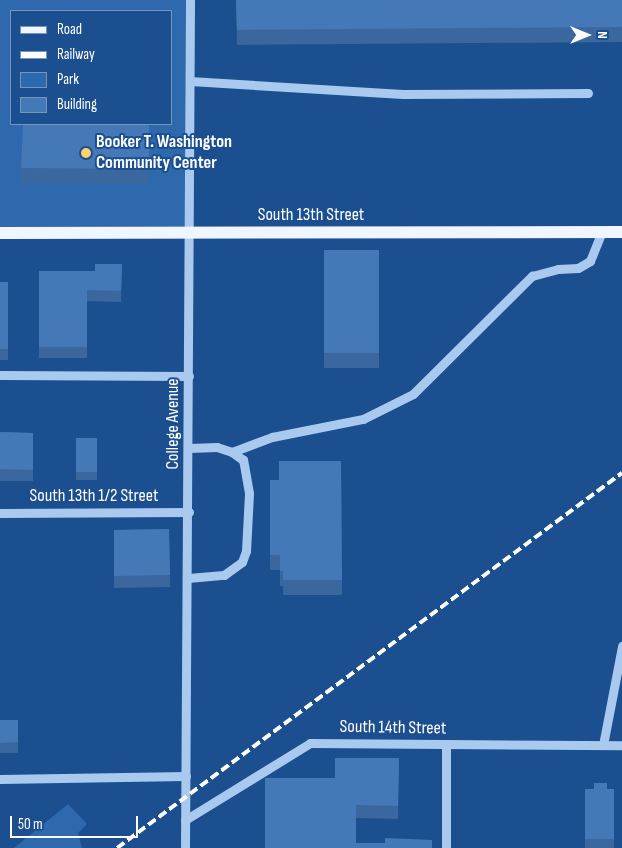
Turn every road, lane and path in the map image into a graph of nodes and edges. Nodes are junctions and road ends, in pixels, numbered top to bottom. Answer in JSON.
{"nodes":[{"id":1,"x":190,"y":0,"type":"edge"},
{"id":2,"x":190,"y":81,"type":"junction"},
{"id":3,"x":588,"y":93,"type":"dead end"},
{"id":4,"x":602,"y":232,"type":"junction"},
{"id":5,"x":622,"y":232,"type":"edge"},
{"id":6,"x":0,"y":233,"type":"edge"},
{"id":7,"x":190,"y":233,"type":"junction"},
{"id":8,"x":0,"y":375,"type":"edge"},
{"id":9,"x":189,"y":376,"type":"junction"},
{"id":10,"x":189,"y":448,"type":"junction"},
{"id":11,"x":232,"y":452,"type":"junction"},
{"id":12,"x":189,"y":512,"type":"junction"},
{"id":13,"x":0,"y":513,"type":"edge"},
{"id":14,"x":188,"y":578,"type":"junction"},
{"id":15,"x":622,"y":646,"type":"edge"},
{"id":16,"x":446,"y":745,"type":"junction"},
{"id":17,"x":603,"y":745,"type":"junction"},
{"id":18,"x":622,"y":745,"type":"edge"},
{"id":19,"x":186,"y":776,"type":"junction"},
{"id":20,"x":0,"y":779,"type":"edge"},
{"id":21,"x":185,"y":820,"type":"junction"},
{"id":22,"x":185,"y":848,"type":"edge"},
{"id":23,"x":446,"y":848,"type":"edge"}],
"edges":[{"from":1,"to":2,"type":"street","name":"College Avenue"},
{"from":2,"to":3,"type":"street"},
{"from":2,"to":7,"type":"street","name":"College Avenue"},
{"from":4,"to":5,"type":"main road","name":"South 13th Street"},
{"from":4,"to":7,"type":"main road","name":"South 13th Street"},
{"from":4,"to":11,"type":"street"},
{"from":6,"to":7,"type":"main road","name":"South 13th Street"},
{"from":7,"to":9,"type":"street","name":"College Avenue"},
{"from":8,"to":9,"type":"street"},
{"from":9,"to":10,"type":"street","name":"College Avenue"},
{"from":10,"to":11,"type":"street"},
{"from":10,"to":12,"type":"street","name":"College Avenue"},
{"from":11,"to":14,"type":"street"},
{"from":12,"to":13,"type":"street","name":"South 13th 1/2 Street"},
{"from":12,"to":14,"type":"street","name":"College Avenue"},
{"from":14,"to":19,"type":"street","name":"College Avenue"},
{"from":15,"to":17,"type":"street"},
{"from":16,"to":17,"type":"street","name":"South 14th Street"},
{"from":16,"to":21,"type":"street","name":"South 14th Street"},
{"from":16,"to":23,"type":"street"},
{"from":17,"to":18,"type":"street","name":"South 14th Street"},
{"from":19,"to":20,"type":"street"},
{"from":19,"to":21,"type":"street","name":"College Avenue"},
{"from":21,"to":22,"type":"street","name":"College Avenue"}]}
